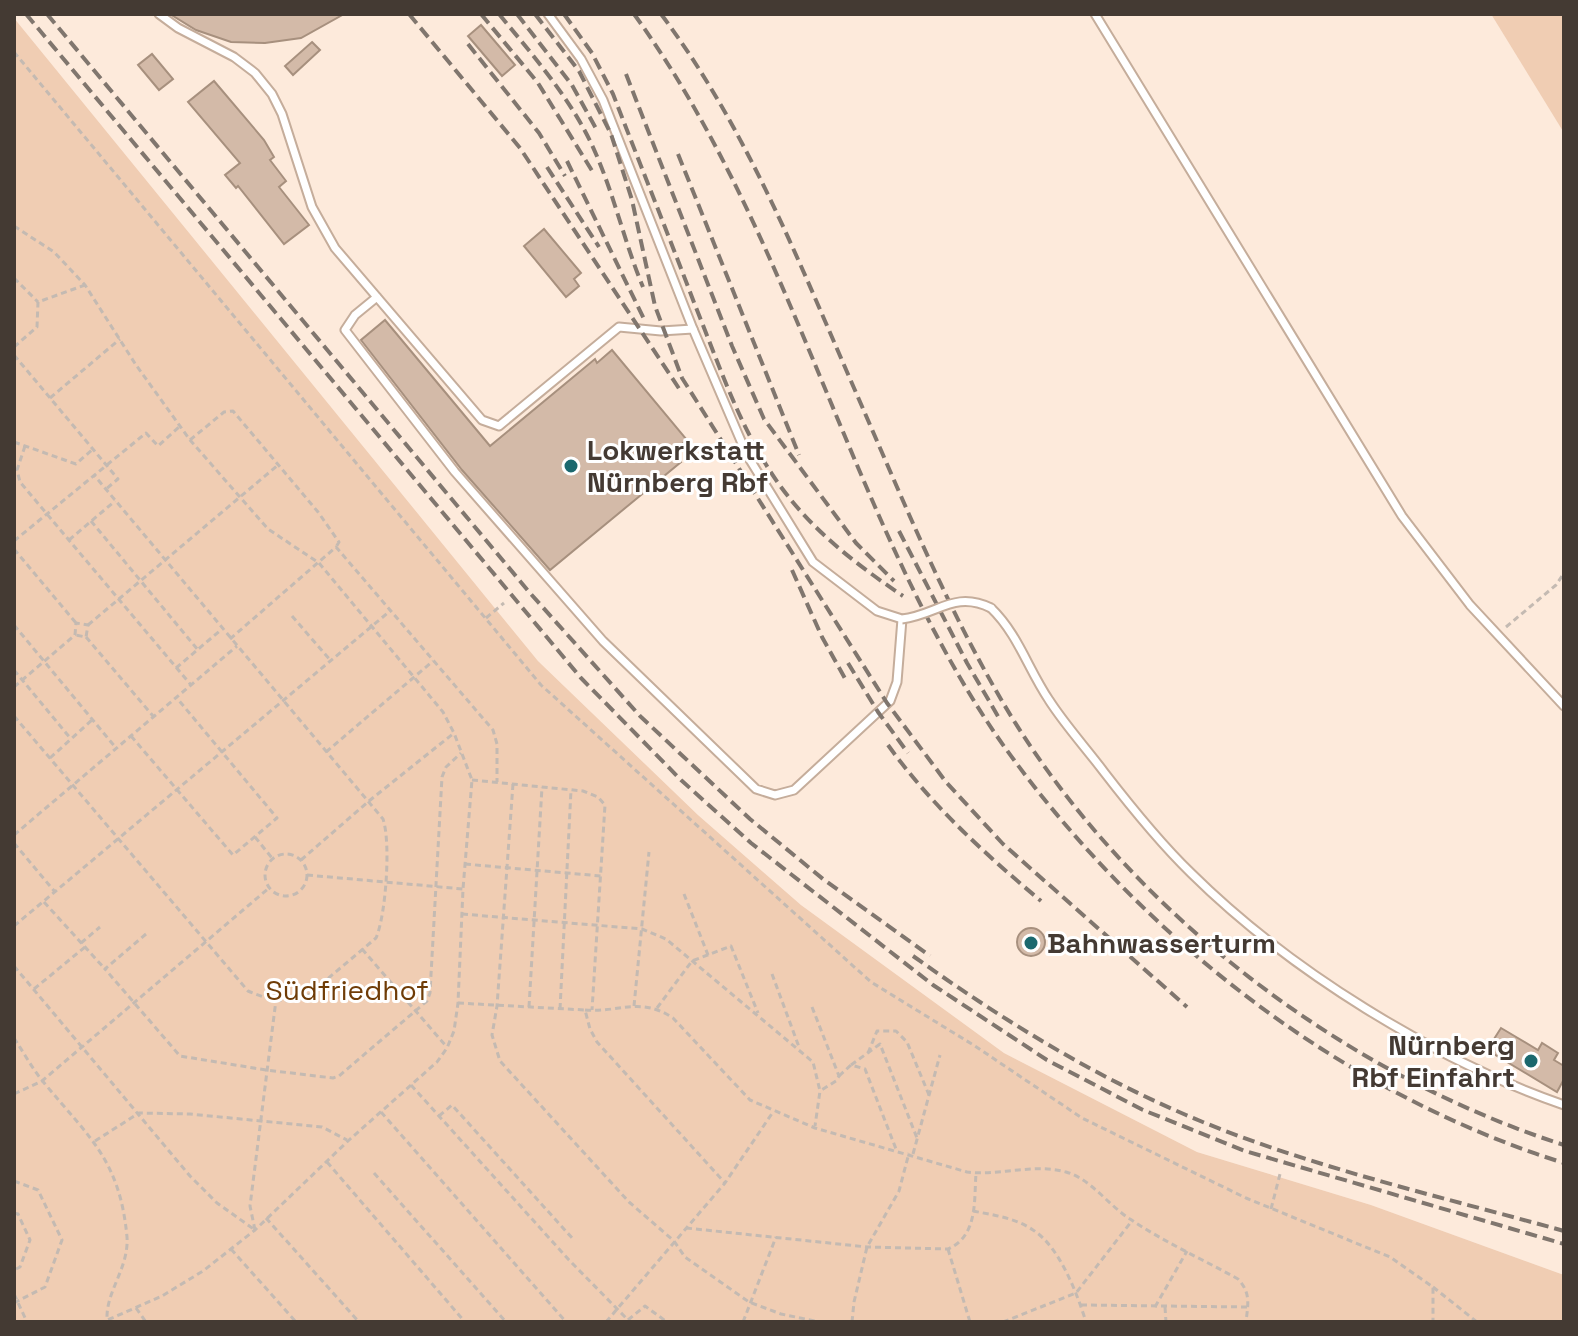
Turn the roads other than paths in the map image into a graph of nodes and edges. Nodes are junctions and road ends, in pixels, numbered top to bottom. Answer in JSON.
{"nodes":[{"id":1,"x":159,"y":14,"type":"edge"},
{"id":2,"x":548,"y":14,"type":"edge"},
{"id":3,"x":1095,"y":14,"type":"edge"},
{"id":4,"x":377,"y":297,"type":"junction"},
{"id":5,"x":693,"y":329,"type":"junction"},
{"id":6,"x":902,"y":619,"type":"junction"},
{"id":7,"x":1564,"y":706,"type":"edge"},
{"id":8,"x":1564,"y":1105,"type":"edge"}],
"edges":[{"from":1,"to":4,"type":"lane"},
{"from":2,"to":5,"type":"lane"},
{"from":3,"to":7,"type":"lane"},
{"from":4,"to":5,"type":"lane"},
{"from":4,"to":6,"type":"lane"},
{"from":5,"to":6,"type":"lane"},
{"from":6,"to":8,"type":"lane","bridge":true}]}
